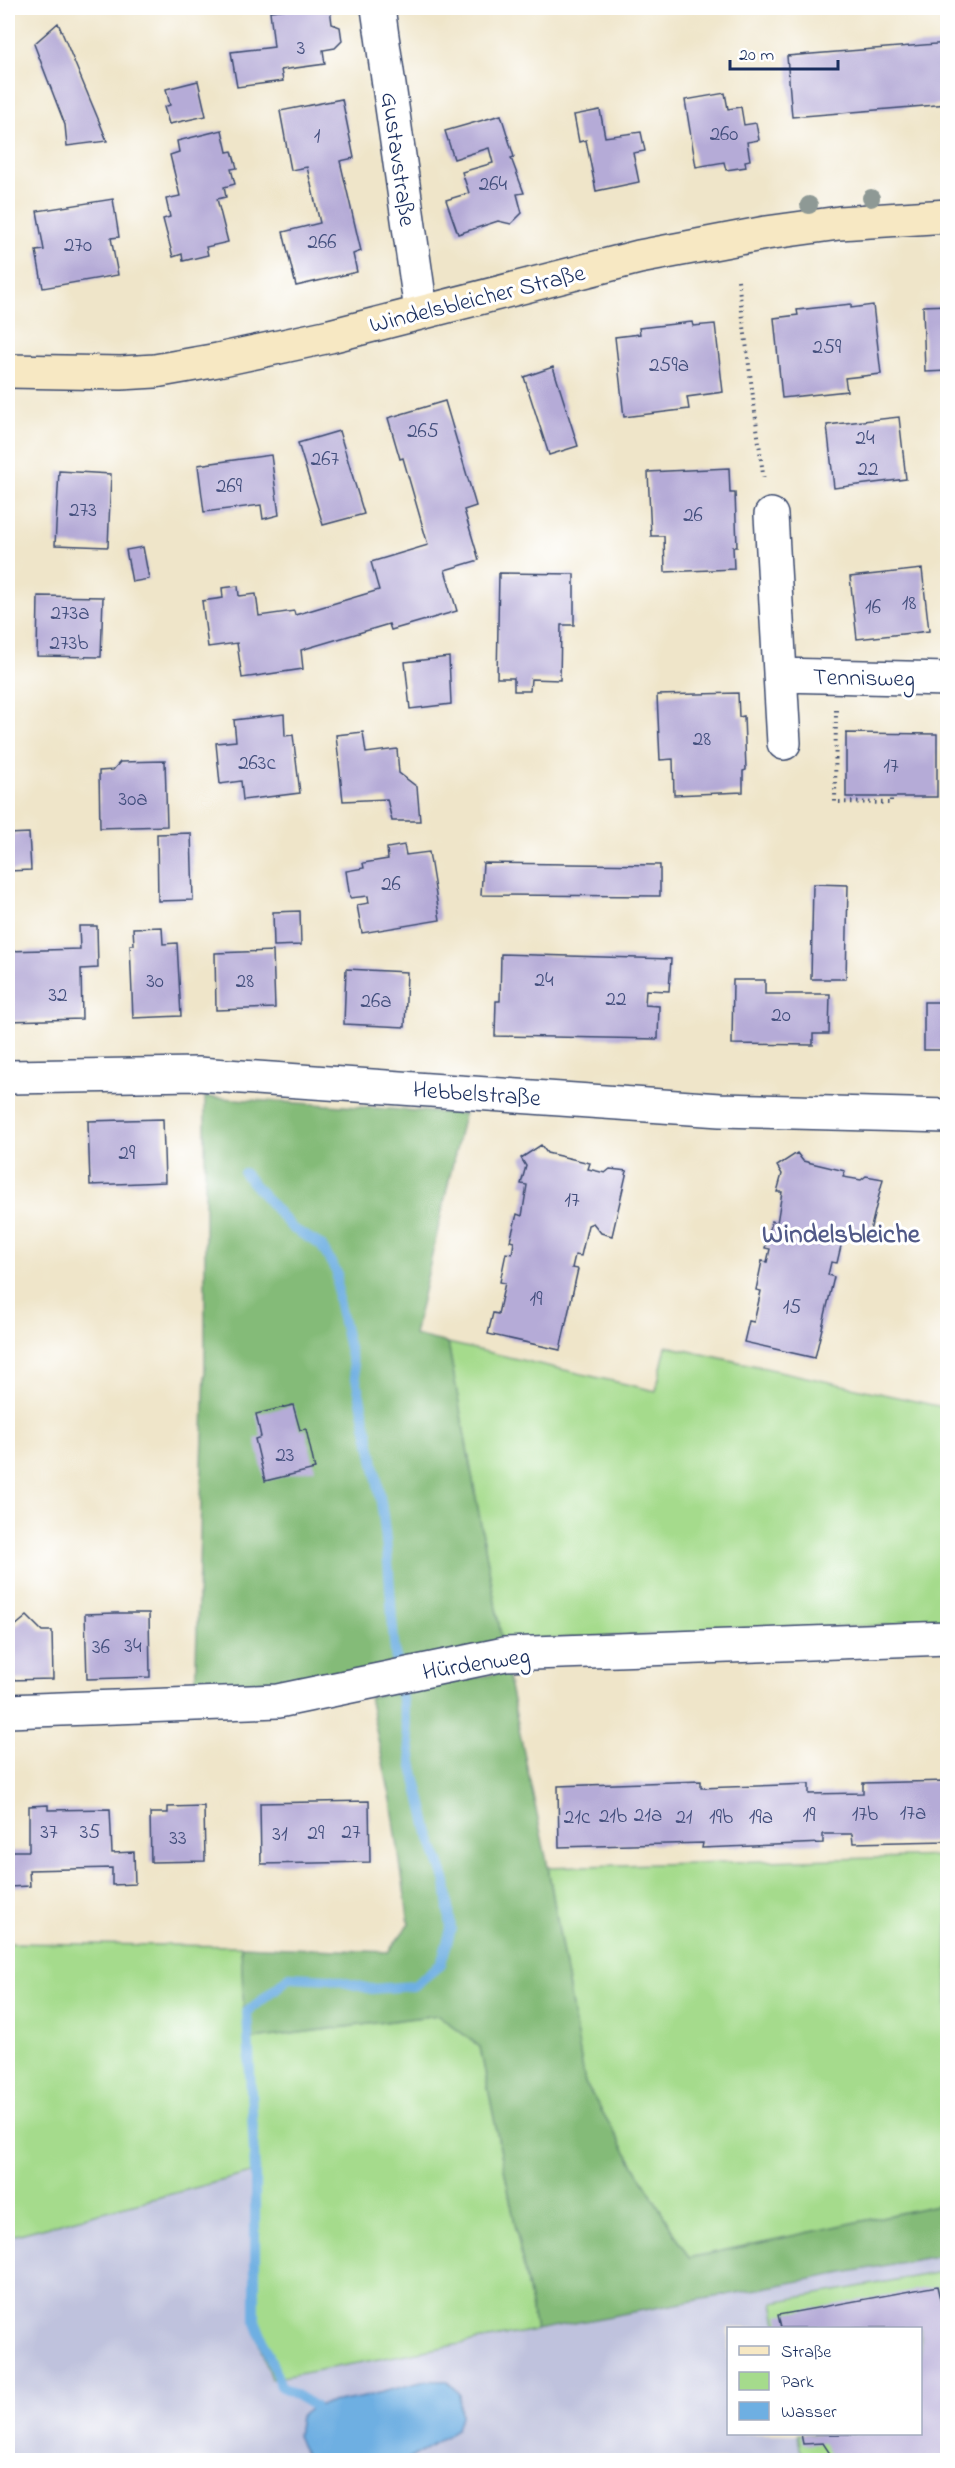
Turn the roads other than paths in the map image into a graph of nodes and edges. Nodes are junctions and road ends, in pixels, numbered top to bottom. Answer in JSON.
{"nodes":[{"id":1,"x":378,"y":8,"type":"edge"},
{"id":2,"x":948,"y":216,"type":"edge"},
{"id":3,"x":421,"y":311,"type":"junction"},
{"id":4,"x":8,"y":370,"type":"edge"},
{"id":5,"x":771,"y":515,"type":"road end"},
{"id":6,"x":780,"y":675,"type":"junction"},
{"id":7,"x":948,"y":679,"type":"edge"},
{"id":8,"x":784,"y":743,"type":"dead end"},
{"id":9,"x":8,"y":1077,"type":"edge"},
{"id":10,"x":948,"y":1116,"type":"edge"},
{"id":11,"x":948,"y":1638,"type":"edge"},
{"id":12,"x":8,"y":1711,"type":"edge"}],
"edges":[{"from":1,"to":3,"type":"street","name":"Gustavstraße"},
{"from":2,"to":3,"type":"main road","name":"Windelsbleicher Straße"},
{"from":3,"to":4,"type":"main road","name":"Windelsbleicher Straße"},
{"from":5,"to":6,"type":"street","name":"Tennisweg"},
{"from":6,"to":7,"type":"street","name":"Tennisweg"},
{"from":6,"to":8,"type":"street","name":"Tennisweg"},
{"from":9,"to":10,"type":"street","name":"Hebbelstraße"},
{"from":11,"to":12,"type":"street","name":"Hürdenweg"}]}
